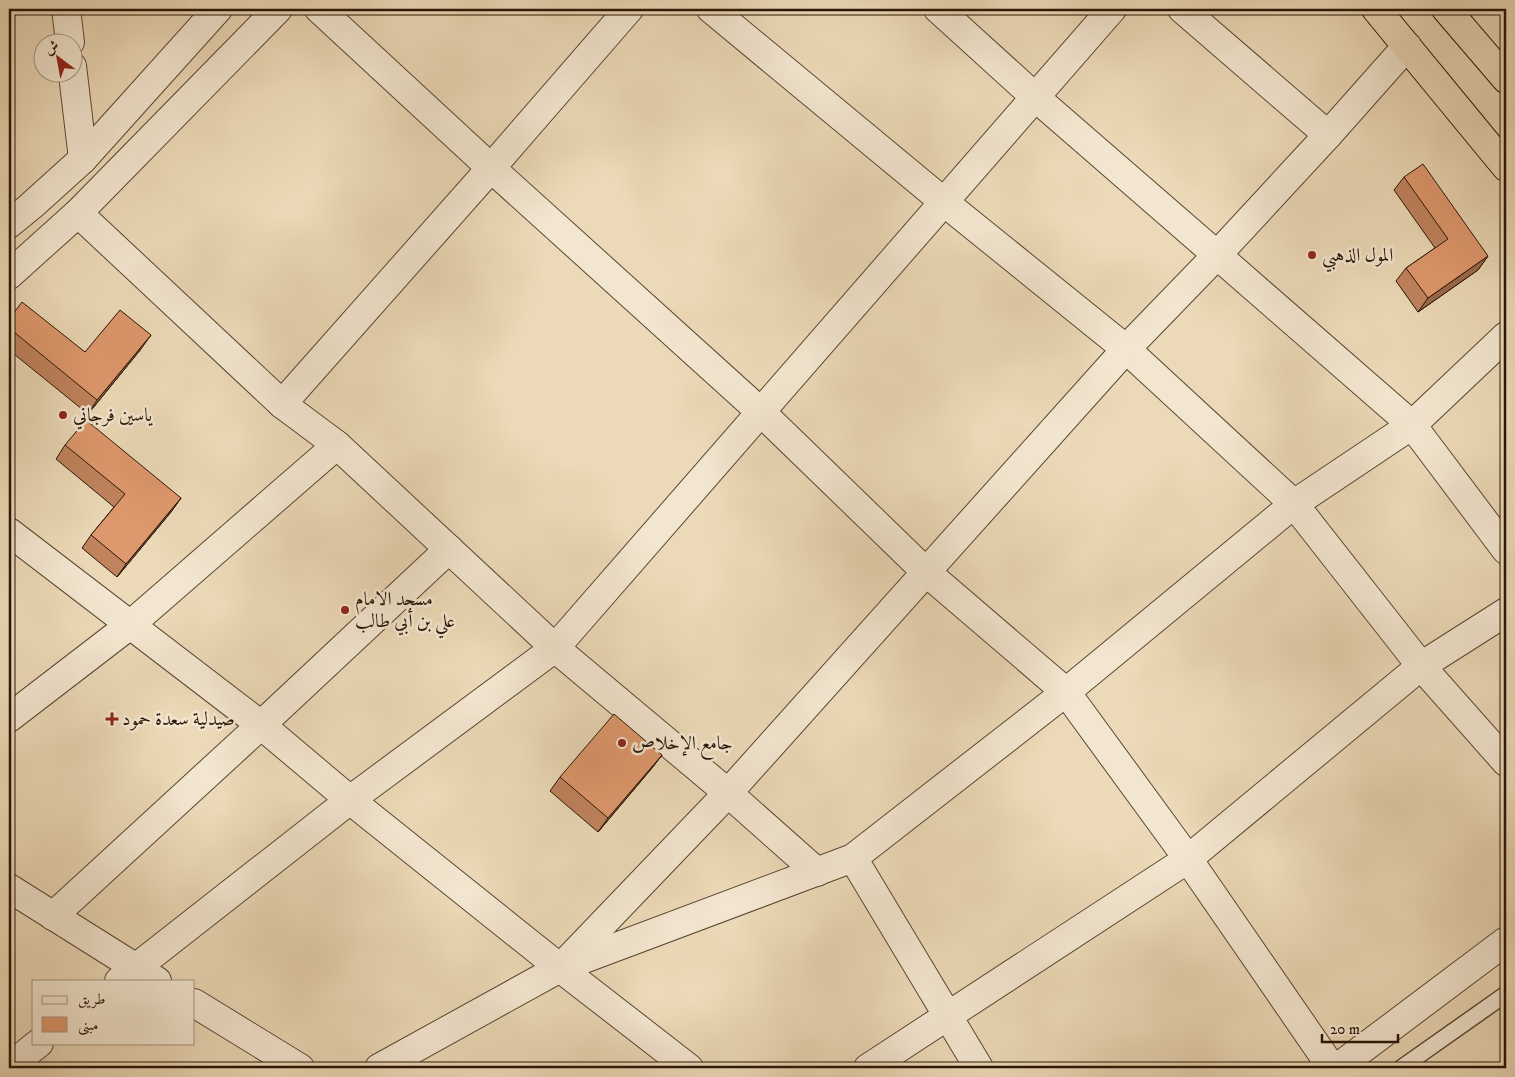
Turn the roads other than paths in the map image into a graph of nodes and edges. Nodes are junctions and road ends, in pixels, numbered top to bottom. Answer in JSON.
{"nodes":[{"id":1,"x":66,"y":9,"type":"edge"},
{"id":2,"x":218,"y":9,"type":"edge"},
{"id":3,"x":278,"y":9,"type":"edge"},
{"id":4,"x":319,"y":9,"type":"edge"},
{"id":5,"x":629,"y":9,"type":"edge"},
{"id":6,"x":711,"y":9,"type":"edge"},
{"id":7,"x":938,"y":9,"type":"edge"},
{"id":8,"x":1112,"y":9,"type":"edge"},
{"id":9,"x":1182,"y":9,"type":"edge"},
{"id":10,"x":1376,"y":9,"type":"edge"},
{"id":11,"x":1446,"y":9,"type":"edge"},
{"id":12,"x":69,"y":32,"type":"edge"},
{"id":13,"x":1407,"y":46,"type":"junction"},
{"id":14,"x":1506,"y":78,"type":"edge"},
{"id":15,"x":74,"y":82,"type":"edge"},
{"id":16,"x":1035,"y":97,"type":"junction"},
{"id":17,"x":1328,"y":135,"type":"junction"},
{"id":18,"x":83,"y":159,"type":"junction"},
{"id":19,"x":1506,"y":167,"type":"edge"},
{"id":20,"x":491,"y":168,"type":"junction"},
{"id":21,"x":944,"y":202,"type":"junction"},
{"id":22,"x":78,"y":214,"type":"junction"},
{"id":23,"x":9,"y":224,"type":"edge"},
{"id":24,"x":1217,"y":254,"type":"junction"},
{"id":25,"x":9,"y":275,"type":"edge"},
{"id":26,"x":1506,"y":336,"type":"edge"},
{"id":27,"x":1126,"y":349,"type":"junction"},
{"id":28,"x":282,"y":404,"type":"junction"},
{"id":29,"x":762,"y":413,"type":"junction"},
{"id":30,"x":1412,"y":425,"type":"junction"},
{"id":31,"x":337,"y":445,"type":"junction"},
{"id":32,"x":1294,"y":504,"type":"junction"},
{"id":33,"x":9,"y":532,"type":"edge"},
{"id":34,"x":449,"y":549,"type":"junction"},
{"id":35,"x":1506,"y":550,"type":"edge"},
{"id":36,"x":926,"y":572,"type":"junction"},
{"id":37,"x":1506,"y":612,"type":"edge"},
{"id":38,"x":130,"y":625,"type":"junction"},
{"id":39,"x":555,"y":648,"type":"junction"},
{"id":40,"x":1421,"y":666,"type":"junction"},
{"id":41,"x":1066,"y":692,"type":"junction"},
{"id":42,"x":9,"y":718,"type":"edge"},
{"id":43,"x":261,"y":726,"type":"junction"},
{"id":44,"x":1506,"y":762,"type":"edge"},
{"id":45,"x":728,"y":793,"type":"junction"},
{"id":46,"x":350,"y":800,"type":"junction"},
{"id":47,"x":853,"y":858,"type":"junction"},
{"id":48,"x":1188,"y":860,"type":"junction"},
{"id":49,"x":817,"y":872,"type":"junction"},
{"id":50,"x":9,"y":888,"type":"edge"},
{"id":51,"x":54,"y":916,"type":"junction"},
{"id":52,"x":1506,"y":941,"type":"edge"},
{"id":53,"x":560,"y":968,"type":"junction"},
{"id":54,"x":137,"y":976,"type":"edge"},
{"id":55,"x":1506,"y":994,"type":"edge"},
{"id":56,"x":195,"y":1004,"type":"edge"},
{"id":57,"x":948,"y":1016,"type":"junction"},
{"id":58,"x":38,"y":1044,"type":"edge"},
{"id":59,"x":9,"y":1067,"type":"edge"},
{"id":60,"x":300,"y":1068,"type":"edge"},
{"id":61,"x":379,"y":1068,"type":"edge"},
{"id":62,"x":689,"y":1068,"type":"edge"},
{"id":63,"x":868,"y":1068,"type":"edge"},
{"id":64,"x":979,"y":1068,"type":"edge"},
{"id":65,"x":1332,"y":1068,"type":"edge"},
{"id":66,"x":1337,"y":1068,"type":"edge"},
{"id":67,"x":1401,"y":1068,"type":"edge"}],
"edges":[{"from":1,"to":12,"type":"street"},
{"from":2,"to":18,"type":"street"},
{"from":3,"to":22,"type":"street"},
{"from":4,"to":20,"type":"street"},
{"from":5,"to":20,"type":"street"},
{"from":6,"to":21,"type":"street"},
{"from":7,"to":16,"type":"street"},
{"from":8,"to":16,"type":"street"},
{"from":9,"to":17,"type":"street"},
{"from":10,"to":13,"type":"highway"},
{"from":11,"to":14,"type":"highway"},
{"from":13,"to":17,"type":"street"},
{"from":13,"to":19,"type":"highway"},
{"from":15,"to":18,"type":"street"},
{"from":16,"to":21,"type":"street"},
{"from":16,"to":24,"type":"street"},
{"from":17,"to":24,"type":"street"},
{"from":18,"to":23,"type":"street"},
{"from":20,"to":28,"type":"street"},
{"from":20,"to":29,"type":"street"},
{"from":21,"to":27,"type":"street"},
{"from":21,"to":29,"type":"street"},
{"from":22,"to":25,"type":"street"},
{"from":22,"to":28,"type":"street"},
{"from":24,"to":27,"type":"street"},
{"from":24,"to":30,"type":"street"},
{"from":26,"to":30,"type":"street"},
{"from":27,"to":32,"type":"street"},
{"from":27,"to":36,"type":"street"},
{"from":28,"to":31,"type":"street"},
{"from":29,"to":36,"type":"street"},
{"from":29,"to":39,"type":"street"},
{"from":30,"to":32,"type":"street"},
{"from":30,"to":35,"type":"street"},
{"from":31,"to":34,"type":"street"},
{"from":31,"to":38,"type":"street"},
{"from":32,"to":40,"type":"street"},
{"from":32,"to":41,"type":"street"},
{"from":33,"to":38,"type":"street"},
{"from":34,"to":39,"type":"street"},
{"from":34,"to":43,"type":"street"},
{"from":36,"to":41,"type":"street"},
{"from":36,"to":45,"type":"street"},
{"from":37,"to":40,"type":"street"},
{"from":38,"to":42,"type":"street"},
{"from":38,"to":43,"type":"street"},
{"from":39,"to":45,"type":"street"},
{"from":39,"to":46,"type":"street"},
{"from":40,"to":44,"type":"street"},
{"from":40,"to":48,"type":"street"},
{"from":41,"to":47,"type":"street"},
{"from":41,"to":48,"type":"street"},
{"from":43,"to":46,"type":"street"},
{"from":43,"to":51,"type":"street"},
{"from":45,"to":49,"type":"street"},
{"from":45,"to":53,"type":"street"},
{"from":46,"to":53,"type":"street"},
{"from":46,"to":54,"type":"street"},
{"from":47,"to":49,"type":"street"},
{"from":47,"to":57,"type":"street"},
{"from":48,"to":57,"type":"street"},
{"from":48,"to":65,"type":"street"},
{"from":49,"to":53,"type":"street"},
{"from":50,"to":51,"type":"street"},
{"from":51,"to":54,"type":"street"},
{"from":52,"to":66,"type":"street"},
{"from":53,"to":61,"type":"street"},
{"from":53,"to":62,"type":"street"},
{"from":55,"to":67,"type":"lane"},
{"from":56,"to":60,"type":"street"},
{"from":57,"to":63,"type":"street"},
{"from":57,"to":64,"type":"street"},
{"from":58,"to":59,"type":"street"}]}
